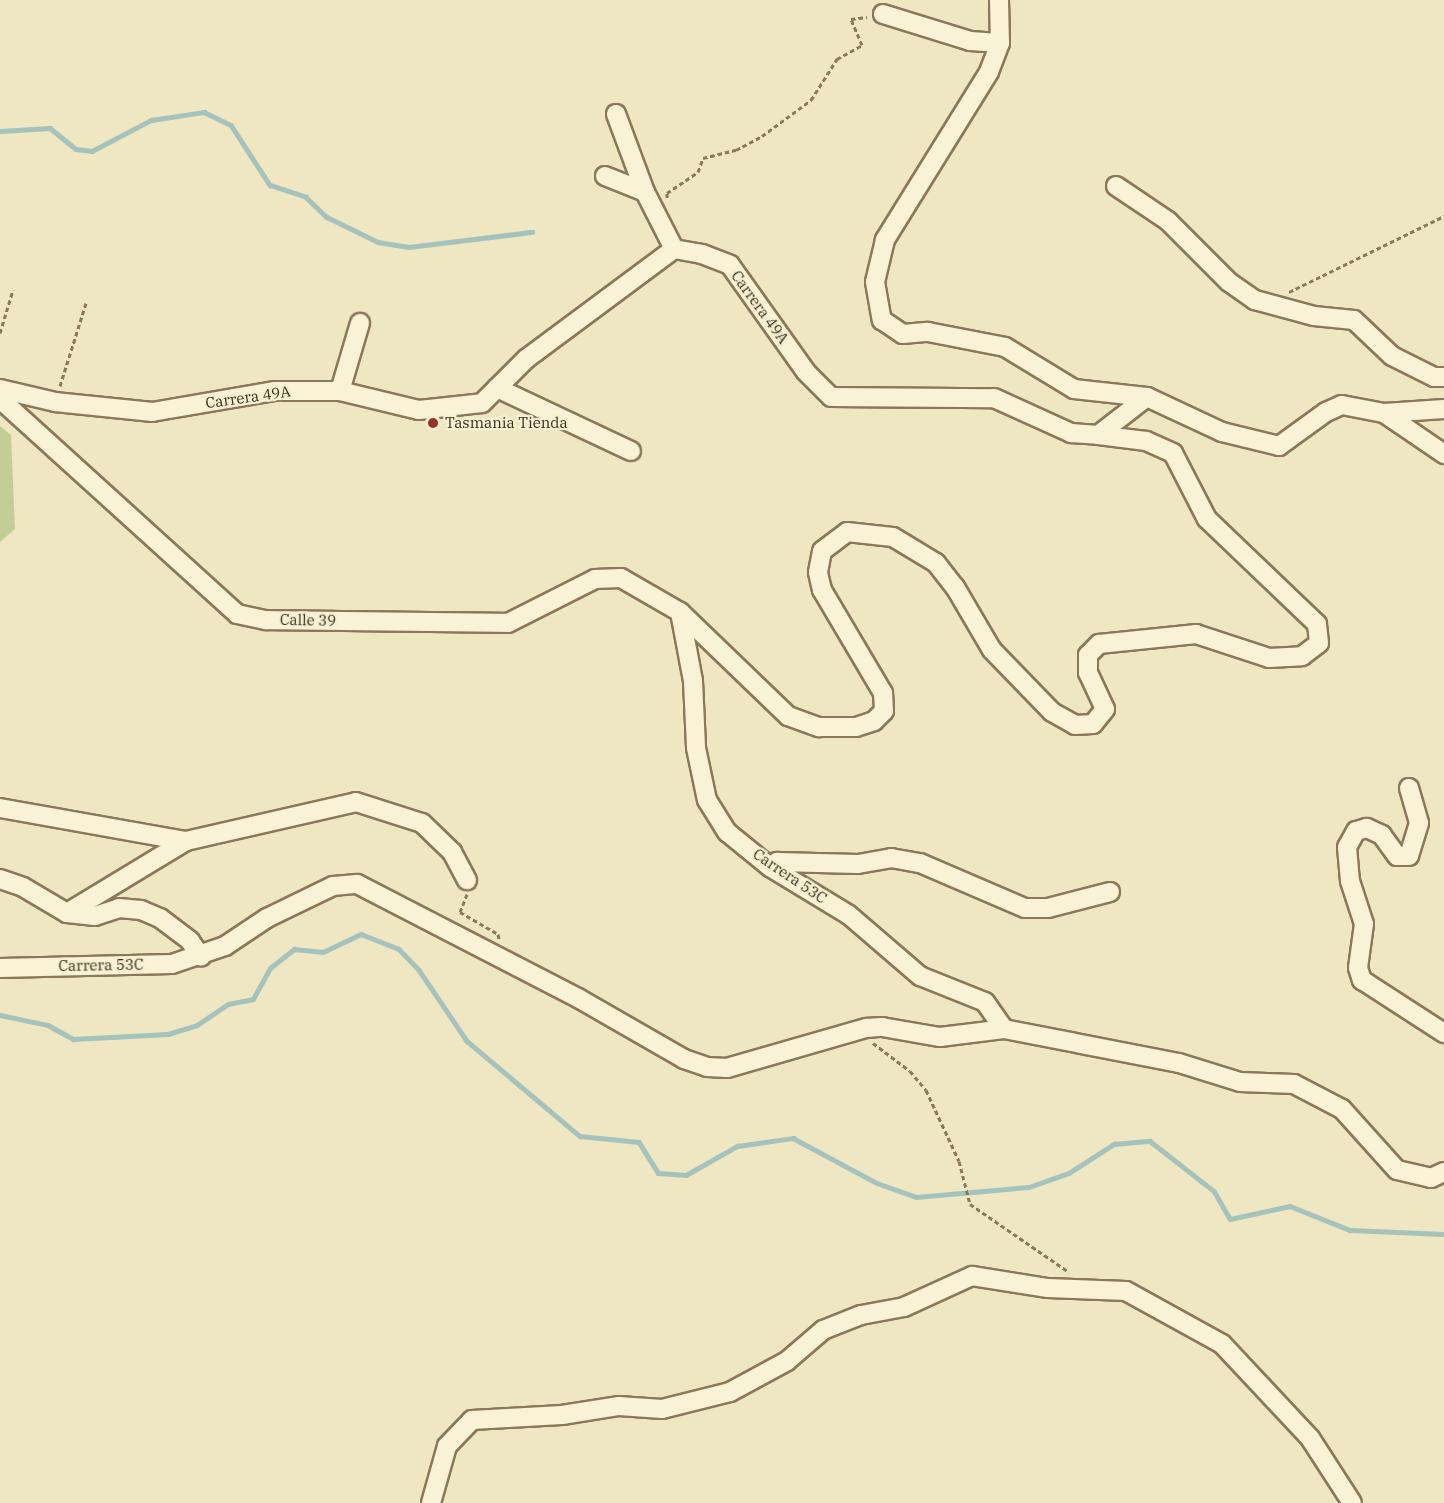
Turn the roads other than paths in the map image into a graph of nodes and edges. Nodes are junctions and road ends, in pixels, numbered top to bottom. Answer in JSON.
{"nodes":[{"id":1,"x":999,"y":0,"type":"edge"},
{"id":2,"x":883,"y":14,"type":"road end"},
{"id":3,"x":1000,"y":43,"type":"junction"},
{"id":4,"x":616,"y":114,"type":"dead end"},
{"id":5,"x":605,"y":176,"type":"dead end"},
{"id":6,"x":1116,"y":186,"type":"dead end"},
{"id":7,"x":645,"y":192,"type":"junction"},
{"id":8,"x":674,"y":249,"type":"junction"},
{"id":9,"x":360,"y":323,"type":"dead end"},
{"id":10,"x":1444,"y":377,"type":"edge"},
{"id":11,"x":497,"y":388,"type":"junction"},
{"id":12,"x":0,"y":389,"type":"edge"},
{"id":13,"x":340,"y":391,"type":"junction"},
{"id":14,"x":1147,"y":397,"type":"junction"},
{"id":15,"x":0,"y":399,"type":"edge"},
{"id":16,"x":1444,"y":409,"type":"edge"},
{"id":17,"x":1384,"y":413,"type":"junction"},
{"id":18,"x":1098,"y":435,"type":"junction"},
{"id":19,"x":631,"y":451,"type":"dead end"},
{"id":20,"x":1444,"y":454,"type":"edge"},
{"id":21,"x":680,"y":612,"type":"junction"},
{"id":22,"x":1409,"y":788,"type":"dead end"},
{"id":23,"x":0,"y":808,"type":"edge"},
{"id":24,"x":186,"y":841,"type":"junction"},
{"id":25,"x":770,"y":867,"type":"junction"},
{"id":26,"x":0,"y":879,"type":"edge"},
{"id":27,"x":467,"y":880,"type":"road end"},
{"id":28,"x":1110,"y":892,"type":"dead end"},
{"id":29,"x":67,"y":913,"type":"junction"},
{"id":30,"x":201,"y":957,"type":"junction"},
{"id":31,"x":0,"y":968,"type":"edge"},
{"id":32,"x":1004,"y":1029,"type":"junction"},
{"id":33,"x":1444,"y":1033,"type":"edge"},
{"id":34,"x":1444,"y":1173,"type":"edge"},
{"id":35,"x":430,"y":1503,"type":"edge"},
{"id":36,"x":1352,"y":1503,"type":"edge"}],
"edges":[{"from":1,"to":3,"type":"street"},
{"from":2,"to":3,"type":"street"},
{"from":3,"to":14,"type":"street"},
{"from":4,"to":7,"type":"street"},
{"from":5,"to":7,"type":"street"},
{"from":6,"to":10,"type":"street"},
{"from":7,"to":8,"type":"street"},
{"from":8,"to":11,"type":"street","name":"Carrera 49A"},
{"from":8,"to":18,"type":"street","name":"Carrera 49A"},
{"from":9,"to":13,"type":"street"},
{"from":11,"to":13,"type":"street","name":"Carrera 49A"},
{"from":11,"to":19,"type":"street"},
{"from":12,"to":13,"type":"street","name":"Carrera 49A"},
{"from":14,"to":17,"type":"street"},
{"from":14,"to":18,"type":"street"},
{"from":15,"to":21,"type":"street","name":"Calle 39"},
{"from":16,"to":17,"type":"street"},
{"from":17,"to":20,"type":"street"},
{"from":18,"to":21,"type":"street","name":"Carrera 49A"},
{"from":21,"to":25,"type":"street","name":"Carrera 53C"},
{"from":22,"to":33,"type":"street"},
{"from":23,"to":24,"type":"street"},
{"from":24,"to":27,"type":"street"},
{"from":24,"to":29,"type":"street"},
{"from":25,"to":28,"type":"street"},
{"from":25,"to":32,"type":"street","name":"Carrera 53C"},
{"from":26,"to":29,"type":"street"},
{"from":29,"to":30,"type":"street"},
{"from":30,"to":31,"type":"street","name":"Carrera 53C"},
{"from":30,"to":32,"type":"street","name":"Carrera 53C"},
{"from":32,"to":34,"type":"street"},
{"from":35,"to":36,"type":"street"}]}
